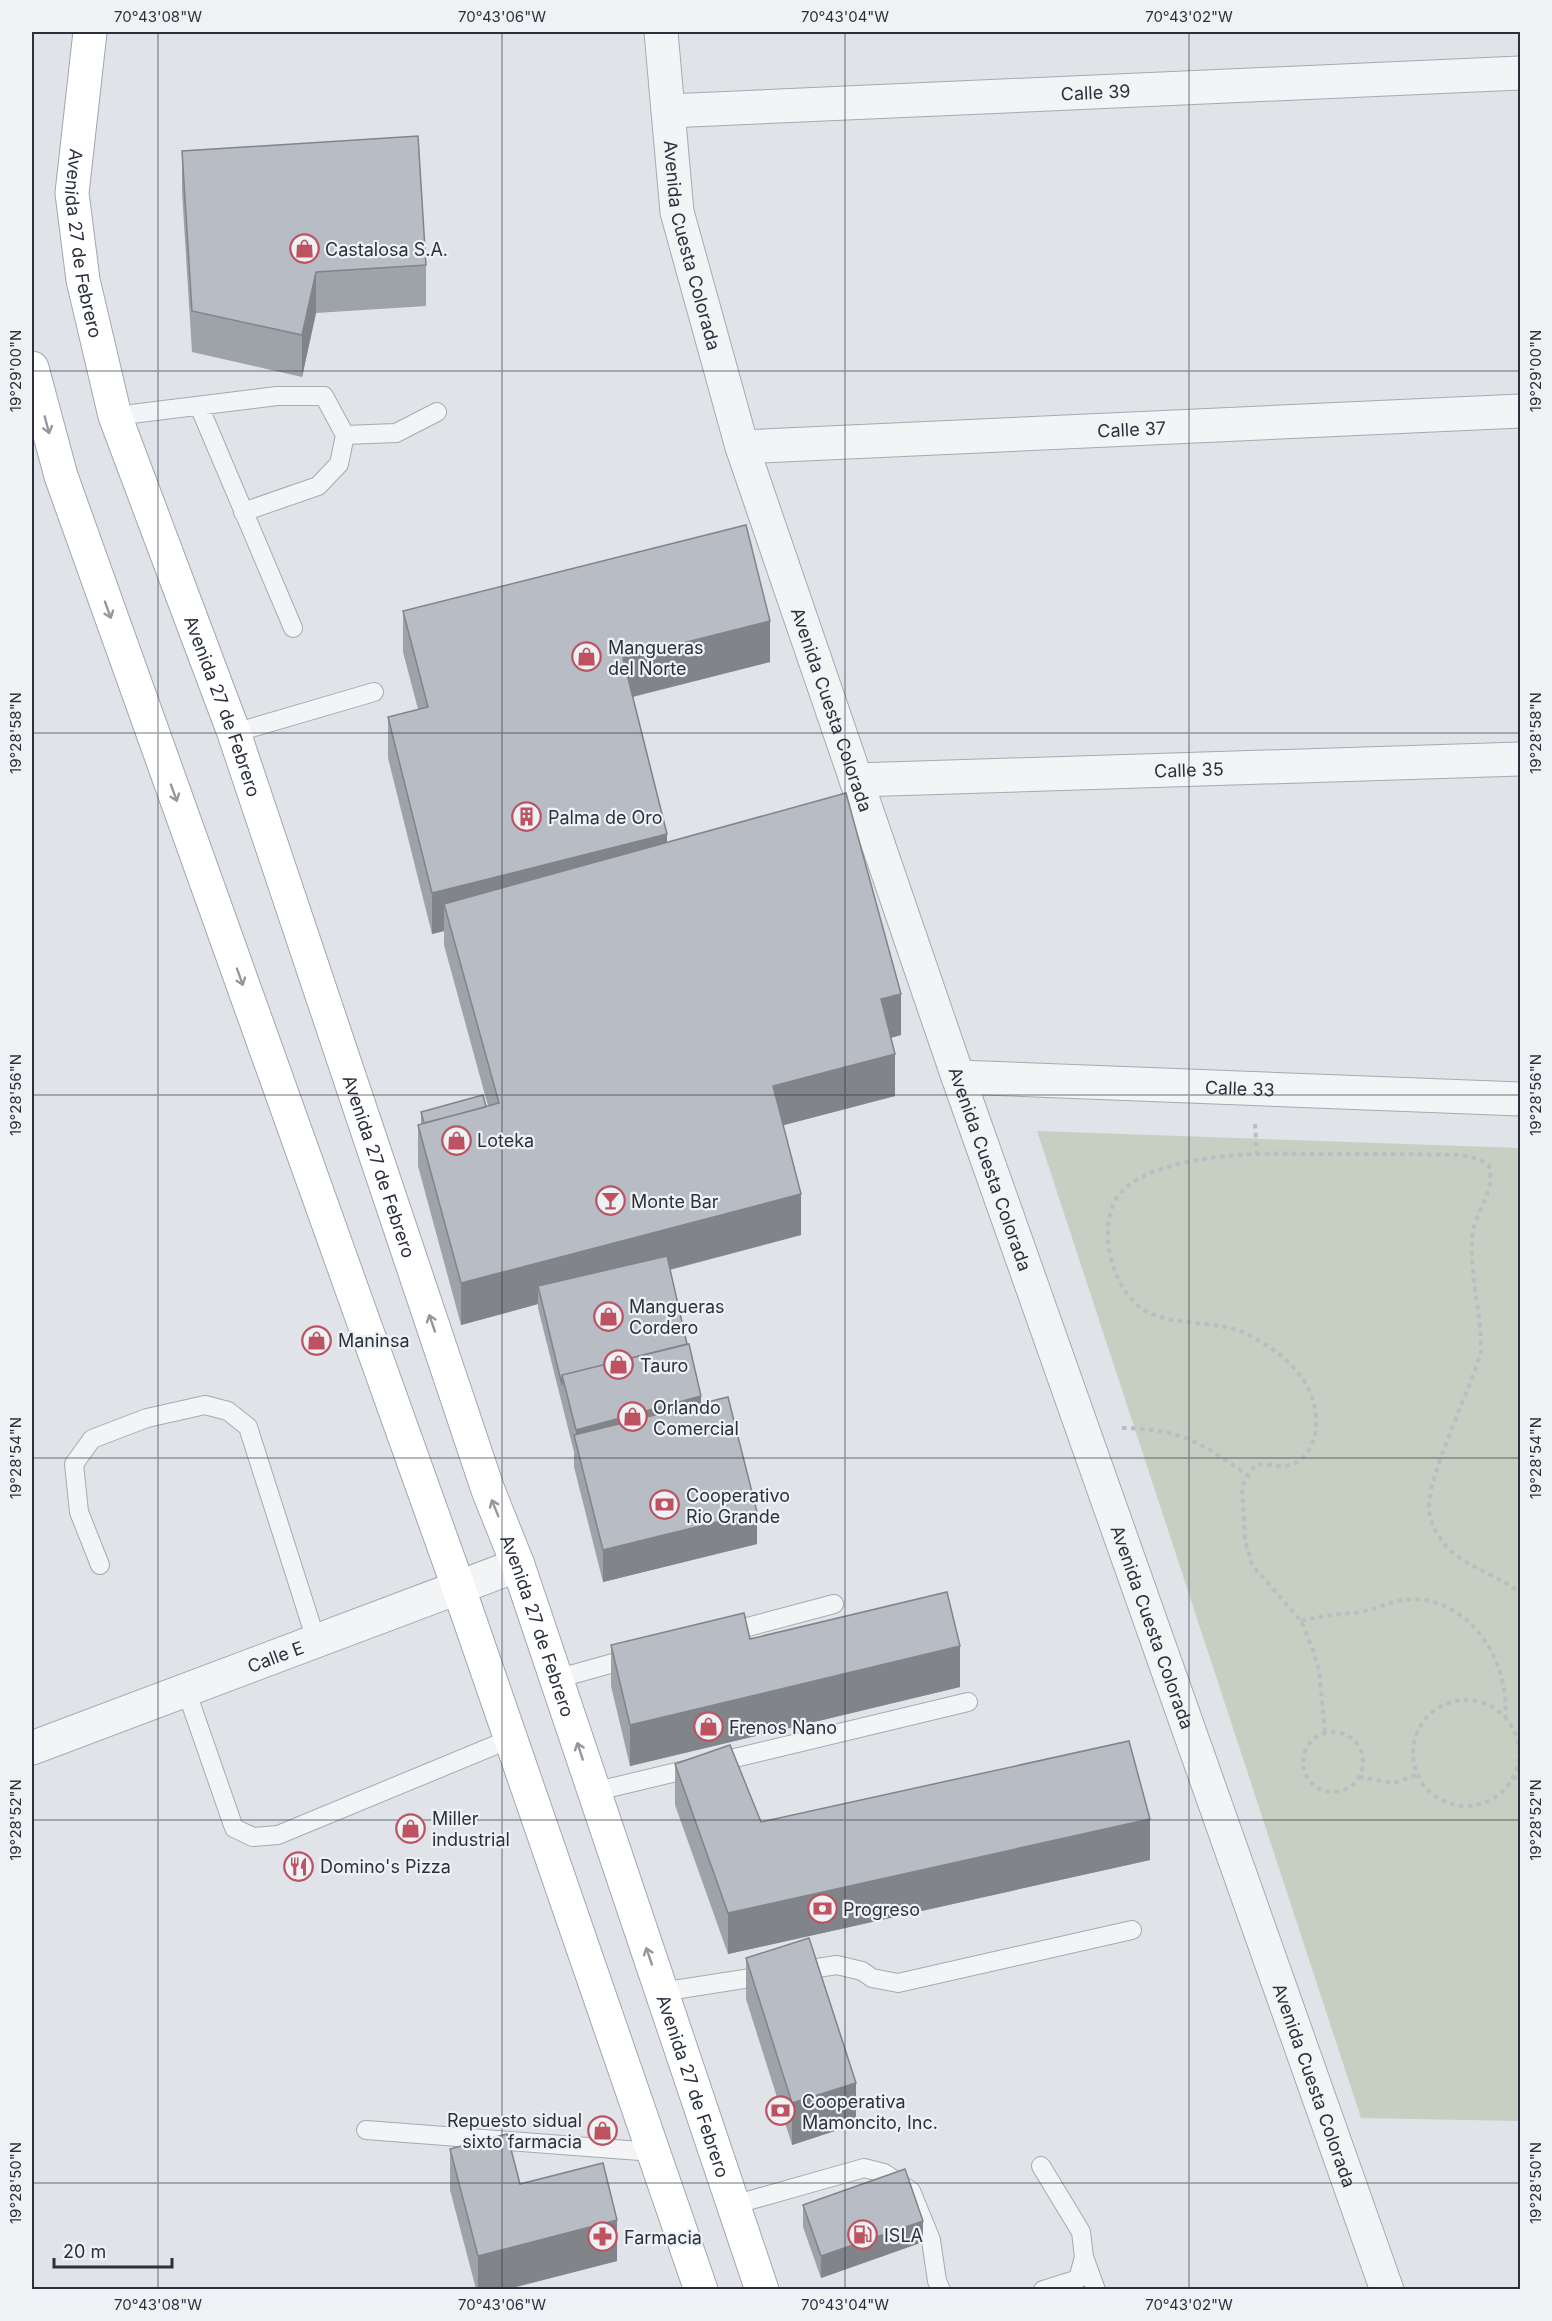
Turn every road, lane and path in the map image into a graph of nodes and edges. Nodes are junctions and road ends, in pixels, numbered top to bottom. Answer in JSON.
{"nodes":[{"id":1,"x":90,"y":32,"type":"edge"},
{"id":2,"x":661,"y":32,"type":"edge"},
{"id":3,"x":1521,"y":73,"type":"edge"},
{"id":4,"x":668,"y":111,"type":"junction"},
{"id":5,"x":32,"y":368,"type":"edge"},
{"id":6,"x":199,"y":406,"type":"junction"},
{"id":7,"x":1521,"y":411,"type":"edge"},
{"id":8,"x":437,"y":412,"type":"dead end"},
{"id":9,"x":115,"y":416,"type":"junction"},
{"id":10,"x":345,"y":435,"type":"junction"},
{"id":11,"x":742,"y":447,"type":"junction"},
{"id":12,"x":243,"y":512,"type":"junction"},
{"id":13,"x":293,"y":628,"type":"dead end"},
{"id":14,"x":374,"y":692,"type":"dead end"},
{"id":15,"x":234,"y":733,"type":"junction"},
{"id":16,"x":1521,"y":759,"type":"edge"},
{"id":17,"x":856,"y":780,"type":"junction"},
{"id":18,"x":958,"y":1077,"type":"junction"},
{"id":19,"x":1521,"y":1099,"type":"edge"},
{"id":20,"x":1082,"y":1428,"type":"junction"},
{"id":21,"x":1247,"y":1475,"type":"junction"},
{"id":22,"x":100,"y":1565,"type":"dead end"},
{"id":23,"x":518,"y":1565,"type":"junction"},
{"id":24,"x":458,"y":1586,"type":"junction"},
{"id":25,"x":1521,"y":1593,"type":"edge"},
{"id":26,"x":834,"y":1604,"type":"dead end"},
{"id":27,"x":1301,"y":1621,"type":"junction"},
{"id":28,"x":712,"y":1637,"type":"edge"},
{"id":29,"x":316,"y":1640,"type":"junction"},
{"id":30,"x":656,"y":1652,"type":"edge"},
{"id":31,"x":556,"y":1679,"type":"junction"},
{"id":32,"x":186,"y":1690,"type":"junction"},
{"id":33,"x":968,"y":1702,"type":"dead end"},
{"id":34,"x":1505,"y":1717,"type":"junction"},
{"id":35,"x":1325,"y":1732,"type":"junction"},
{"id":36,"x":510,"y":1739,"type":"junction"},
{"id":37,"x":32,"y":1748,"type":"edge"},
{"id":38,"x":1418,"y":1775,"type":"junction"},
{"id":39,"x":1521,"y":1775,"type":"edge"},
{"id":40,"x":1359,"y":1777,"type":"junction"},
{"id":41,"x":1512,"y":1779,"type":"junction"},
{"id":42,"x":593,"y":1792,"type":"junction"},
{"id":43,"x":1132,"y":1930,"type":"dead end"},
{"id":44,"x":661,"y":1992,"type":"junction"},
{"id":45,"x":366,"y":2130,"type":"dead end"},
{"id":46,"x":653,"y":2152,"type":"junction"},
{"id":47,"x":1041,"y":2166,"type":"dead end"},
{"id":48,"x":733,"y":2205,"type":"junction"},
{"id":49,"x":1084,"y":2258,"type":"junction"},
{"id":50,"x":701,"y":2289,"type":"edge"},
{"id":51,"x":762,"y":2289,"type":"edge"},
{"id":52,"x":941,"y":2289,"type":"edge"},
{"id":53,"x":1043,"y":2289,"type":"edge"},
{"id":54,"x":1096,"y":2289,"type":"edge"},
{"id":55,"x":1387,"y":2289,"type":"edge"}],
"edges":[{"from":1,"to":9,"type":"main road","name":"Avenida 27 de Febrero"},
{"from":2,"to":4,"type":"street","name":"Avenida Cuesta Colorada"},
{"from":3,"to":4,"type":"street","name":"Calle 39"},
{"from":4,"to":11,"type":"street","name":"Avenida Cuesta Colorada"},
{"from":5,"to":24,"type":"main road","one_way":true},
{"from":6,"to":9,"type":"lane"},
{"from":6,"to":10,"type":"lane"},
{"from":6,"to":12,"type":"lane"},
{"from":7,"to":11,"type":"street","name":"Calle 37"},
{"from":8,"to":10,"type":"lane"},
{"from":9,"to":15,"type":"main road","name":"Avenida 27 de Febrero"},
{"from":10,"to":12,"type":"lane"},
{"from":11,"to":17,"type":"street","name":"Avenida Cuesta Colorada"},
{"from":12,"to":13,"type":"lane"},
{"from":14,"to":15,"type":"lane"},
{"from":23,"to":15,"type":"main road","name":"Avenida 27 de Febrero","one_way":true},
{"from":16,"to":17,"type":"street","name":"Calle 35"},
{"from":17,"to":18,"type":"street","name":"Avenida Cuesta Colorada"},
{"from":18,"to":19,"type":"street","name":"Calle 33"},
{"from":18,"to":20,"type":"street","name":"Avenida Cuesta Colorada"},
{"from":20,"to":21,"type":"path"},
{"from":20,"to":55,"type":"street","name":"Avenida Cuesta Colorada"},
{"from":21,"to":25,"type":"path"},
{"from":21,"to":27,"type":"path"},
{"from":22,"to":29,"type":"lane"},
{"from":23,"to":24,"type":"street","name":"Calle E"},
{"from":23,"to":31,"type":"main road","name":"Avenida 27 de Febrero"},
{"from":24,"to":29,"type":"street","name":"Calle E"},
{"from":24,"to":36,"type":"main road"},
{"from":26,"to":28,"type":"lane"},
{"from":27,"to":34,"type":"path"},
{"from":27,"to":35,"type":"path"},
{"from":29,"to":32,"type":"street","name":"Calle E"},
{"from":30,"to":31,"type":"lane"},
{"from":42,"to":31,"type":"main road","name":"Avenida 27 de Febrero","one_way":true},
{"from":32,"to":36,"type":"lane"},
{"from":32,"to":37,"type":"street","name":"Calle E"},
{"from":33,"to":42,"type":"lane"},
{"from":34,"to":38,"type":"path"},
{"from":34,"to":41,"type":"path"},
{"from":35,"to":40,"type":"path"},
{"from":35,"to":40,"type":"path"},
{"from":36,"to":46,"type":"main road"},
{"from":38,"to":40,"type":"path"},
{"from":38,"to":41,"type":"path"},
{"from":39,"to":41,"type":"path"},
{"from":44,"to":42,"type":"main road","name":"Avenida 27 de Febrero","one_way":true},
{"from":43,"to":44,"type":"lane"},
{"from":44,"to":48,"type":"main road","name":"Avenida 27 de Febrero"},
{"from":45,"to":46,"type":"lane"},
{"from":46,"to":50,"type":"main road"},
{"from":47,"to":49,"type":"lane"},
{"from":48,"to":51,"type":"main road","name":"Avenida 27 de Febrero"},
{"from":48,"to":52,"type":"lane"},
{"from":49,"to":53,"type":"lane"},
{"from":49,"to":54,"type":"lane"}]}
